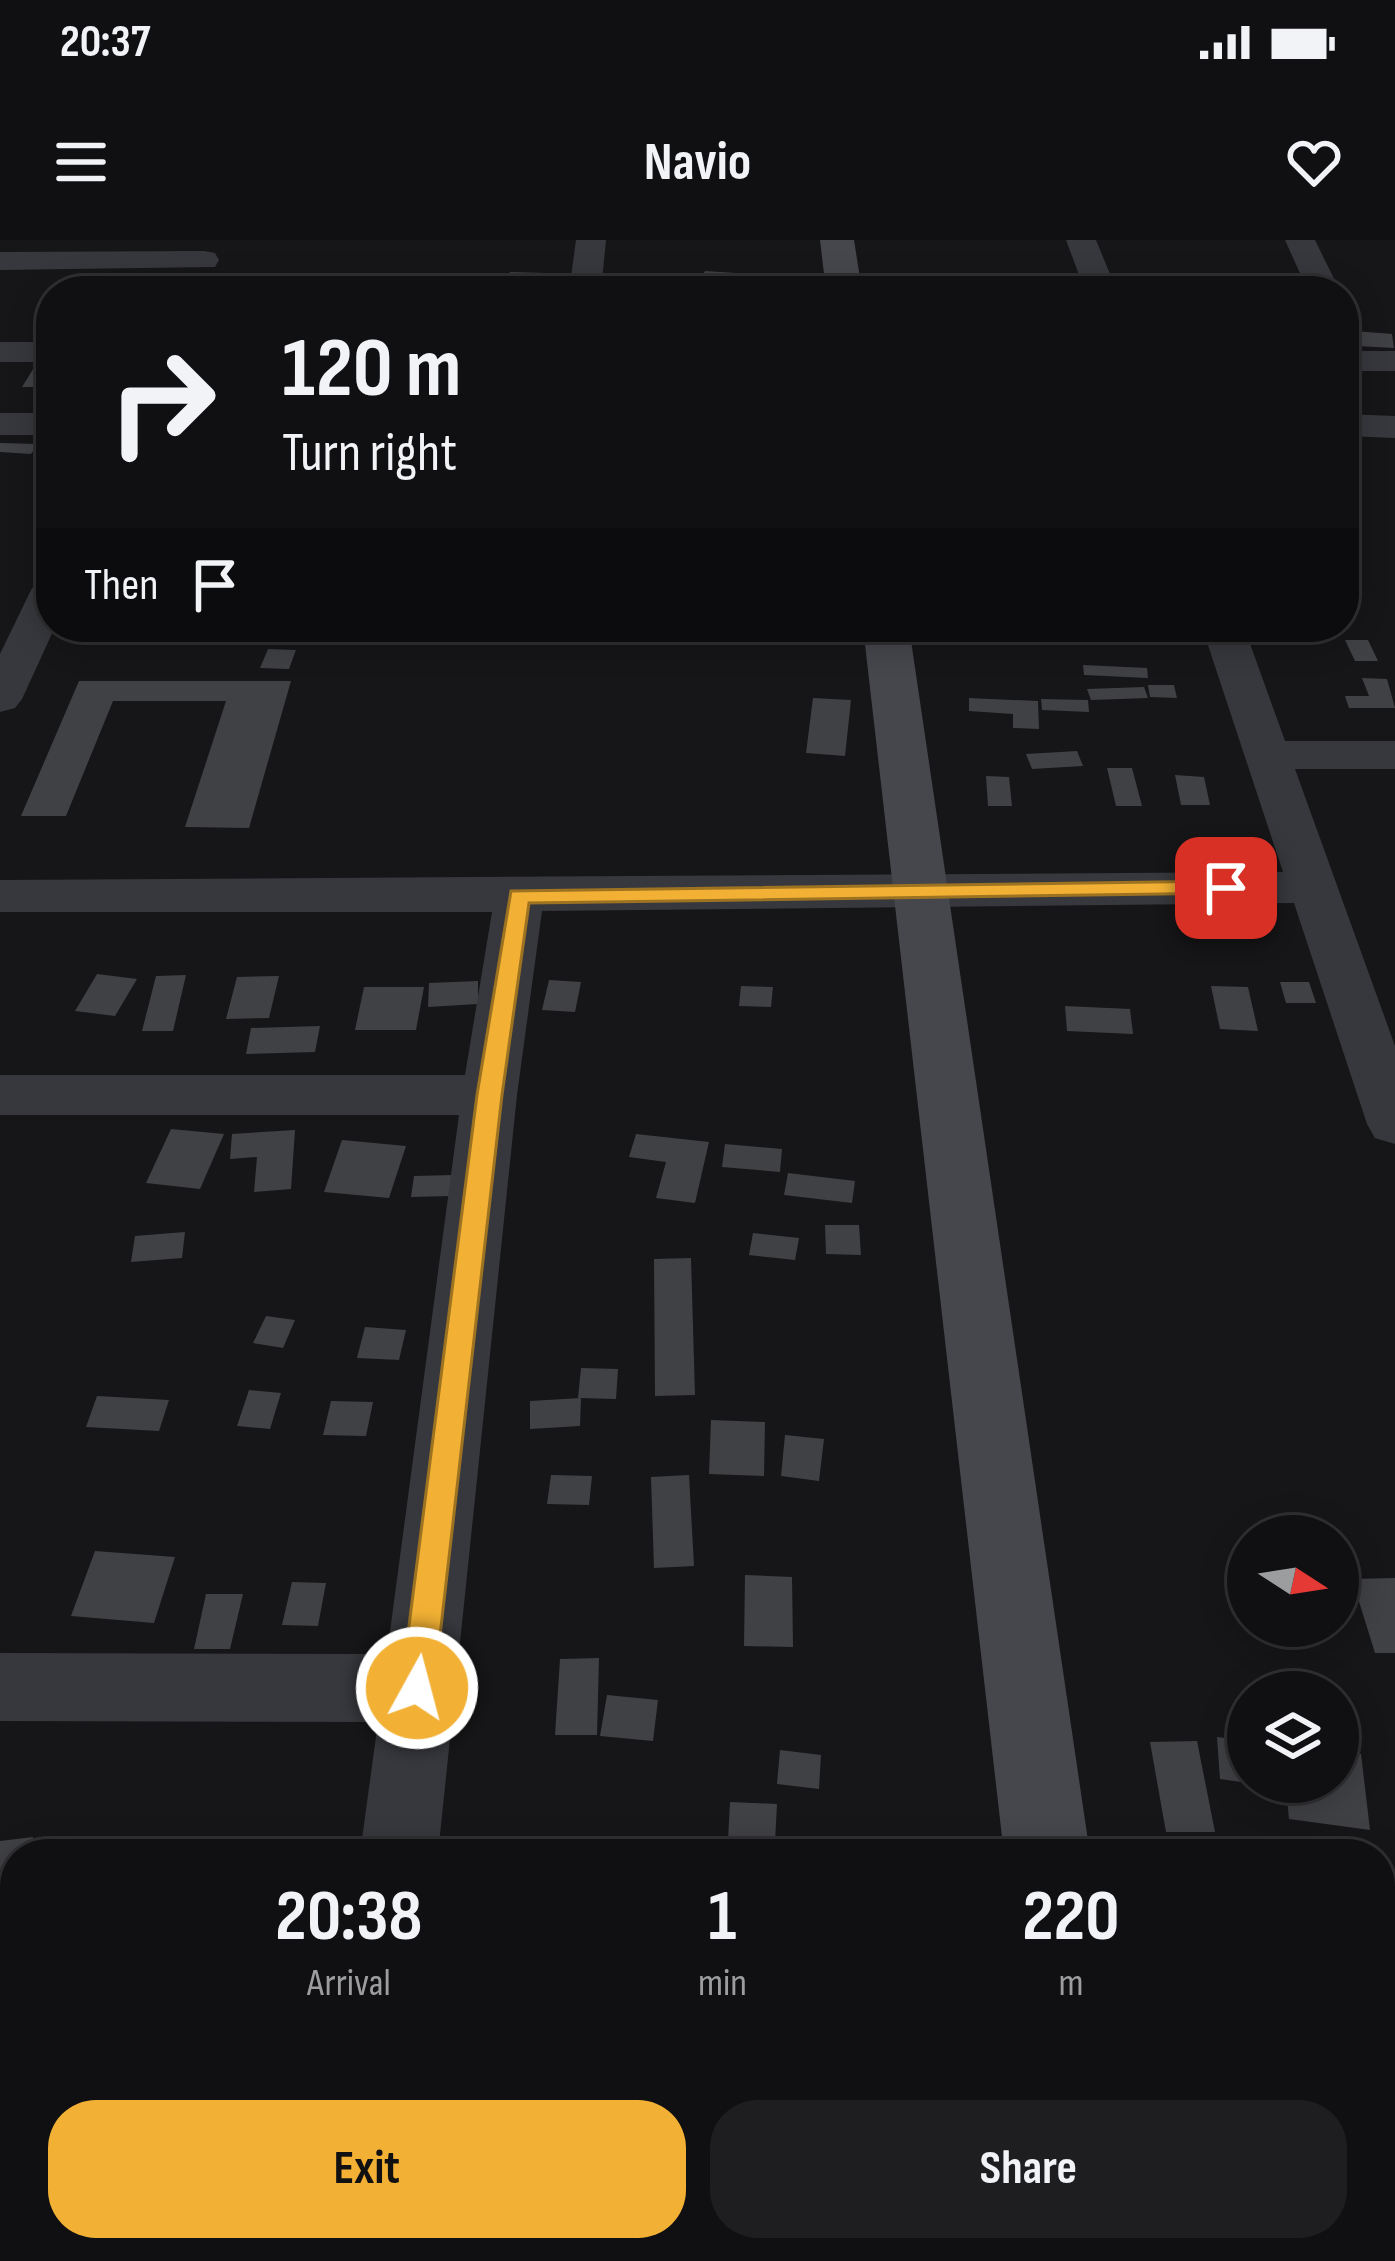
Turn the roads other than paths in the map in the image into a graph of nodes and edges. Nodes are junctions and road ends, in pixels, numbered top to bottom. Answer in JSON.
{"nodes":[{"id":1,"x":591,"y":240,"type":"edge"},
{"id":2,"x":837,"y":240,"type":"edge"},
{"id":3,"x":1081,"y":240,"type":"edge"},
{"id":4,"x":1300,"y":240,"type":"edge"},
{"id":5,"x":209,"y":250,"type":"edge"},
{"id":6,"x":0,"y":261,"type":"edge"},
{"id":7,"x":587,"y":276,"type":"edge"},
{"id":8,"x":842,"y":276,"type":"edge"},
{"id":9,"x":1095,"y":276,"type":"edge"},
{"id":10,"x":1317,"y":276,"type":"edge"},
{"id":11,"x":0,"y":352,"type":"edge"},
{"id":12,"x":36,"y":352,"type":"edge"},
{"id":13,"x":1359,"y":362,"type":"edge"},
{"id":14,"x":1395,"y":362,"type":"edge"},
{"id":15,"x":0,"y":424,"type":"edge"},
{"id":16,"x":36,"y":424,"type":"edge"},
{"id":17,"x":1359,"y":426,"type":"edge"},
{"id":18,"x":1395,"y":427,"type":"edge"},
{"id":19,"x":36,"y":622,"type":"edge"},
{"id":20,"x":888,"y":642,"type":"edge"},
{"id":21,"x":1228,"y":642,"type":"edge"},
{"id":22,"x":0,"y":699,"type":"edge"},
{"id":23,"x":1266,"y":755,"type":"junction"},
{"id":24,"x":1395,"y":755,"type":"edge"},
{"id":25,"x":1312,"y":887,"type":"junction"},
{"id":26,"x":922,"y":892,"type":"junction"},
{"id":27,"x":0,"y":896,"type":"edge"},
{"id":28,"x":519,"y":896,"type":"junction"},
{"id":29,"x":0,"y":1094,"type":"edge"},
{"id":30,"x":489,"y":1095,"type":"junction"},
{"id":31,"x":1395,"y":1124,"type":"edge"},
{"id":32,"x":0,"y":1687,"type":"edge"},
{"id":33,"x":417,"y":1688,"type":"junction"},
{"id":34,"x":401,"y":1839,"type":"edge"},
{"id":35,"x":1044,"y":1839,"type":"edge"}],
"edges":[{"from":1,"to":7,"type":"street"},
{"from":2,"to":8,"type":"main road"},
{"from":3,"to":9,"type":"street"},
{"from":4,"to":10,"type":"street"},
{"from":5,"to":6,"type":"street"},
{"from":11,"to":12,"type":"street"},
{"from":13,"to":14,"type":"street"},
{"from":15,"to":16,"type":"street"},
{"from":17,"to":18,"type":"street"},
{"from":19,"to":22,"type":"street"},
{"from":20,"to":26,"type":"main road"},
{"from":21,"to":23,"type":"street"},
{"from":23,"to":24,"type":"street"},
{"from":23,"to":25,"type":"street"},
{"from":25,"to":26,"type":"street"},
{"from":25,"to":31,"type":"street"},
{"from":26,"to":28,"type":"street"},
{"from":26,"to":35,"type":"main road"},
{"from":27,"to":28,"type":"street"},
{"from":28,"to":30,"type":"street"},
{"from":29,"to":30,"type":"street"},
{"from":30,"to":33,"type":"street"},
{"from":32,"to":33,"type":"street"},
{"from":33,"to":34,"type":"street"}]}
